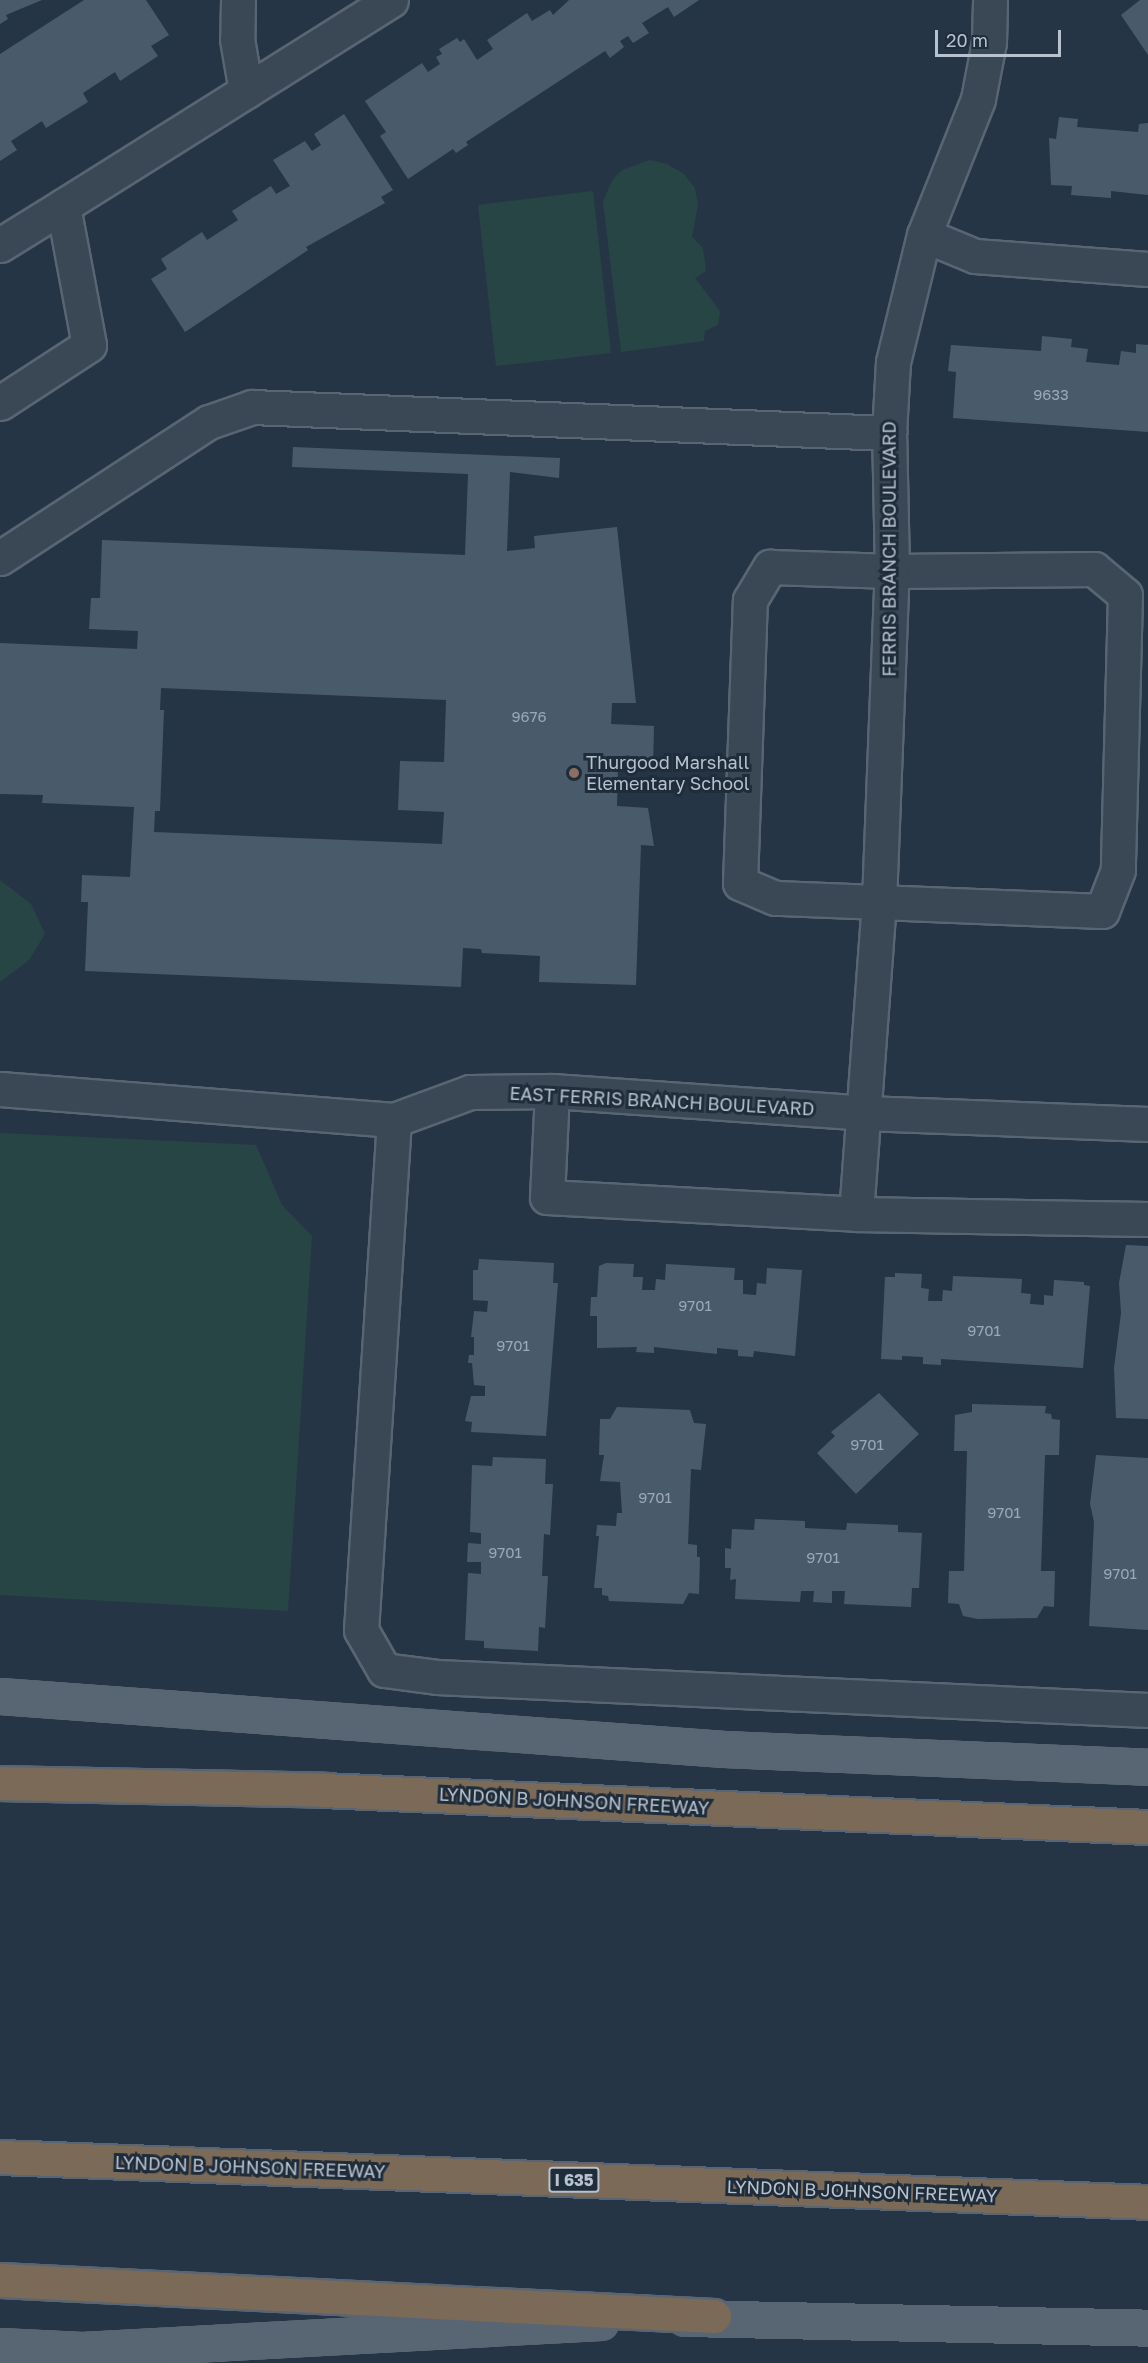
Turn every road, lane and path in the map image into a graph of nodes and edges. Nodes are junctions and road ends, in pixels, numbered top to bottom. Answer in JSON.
{"nodes":[{"id":1,"x":238,"y":0,"type":"edge"},
{"id":2,"x":391,"y":0,"type":"edge"},
{"id":3,"x":990,"y":0,"type":"edge"},
{"id":4,"x":246,"y":91,"type":"junction"},
{"id":5,"x":63,"y":206,"type":"junction"},
{"id":6,"x":924,"y":235,"type":"junction"},
{"id":7,"x":0,"y":244,"type":"edge"},
{"id":8,"x":1148,"y":269,"type":"edge"},
{"id":9,"x":0,"y":404,"type":"edge"},
{"id":10,"x":888,"y":433,"type":"junction"},
{"id":11,"x":0,"y":558,"type":"edge"},
{"id":12,"x":892,"y":571,"type":"junction"},
{"id":13,"x":879,"y":902,"type":"junction"},
{"id":14,"x":0,"y":1089,"type":"edge"},
{"id":15,"x":552,"y":1091,"type":"junction"},
{"id":16,"x":864,"y":1113,"type":"junction"},
{"id":17,"x":394,"y":1120,"type":"junction"},
{"id":18,"x":1148,"y":1124,"type":"edge"},
{"id":19,"x":856,"y":1214,"type":"junction"},
{"id":20,"x":1148,"y":1219,"type":"edge"},
{"id":21,"x":0,"y":1696,"type":"edge"},
{"id":22,"x":1148,"y":1710,"type":"edge"},
{"id":23,"x":1148,"y":1767,"type":"edge"},
{"id":24,"x":0,"y":1783,"type":"edge"},
{"id":25,"x":1148,"y":1827,"type":"edge"},
{"id":26,"x":0,"y":2157,"type":"edge"},
{"id":27,"x":1148,"y":2202,"type":"edge"},
{"id":28,"x":0,"y":2280,"type":"edge"},
{"id":29,"x":714,"y":2316,"type":"junction"},
{"id":30,"x":1148,"y":2328,"type":"edge"},
{"id":31,"x":0,"y":2346,"type":"edge"}],
"edges":[{"from":1,"to":4,"type":"street"},
{"from":2,"to":4,"type":"street"},
{"from":3,"to":6,"type":"street","name":"FERRIS BRANCH BOULEVARD"},
{"from":4,"to":5,"type":"street"},
{"from":5,"to":7,"type":"street"},
{"from":5,"to":9,"type":"street"},
{"from":6,"to":8,"type":"street"},
{"from":6,"to":10,"type":"street","name":"FERRIS BRANCH BOULEVARD"},
{"from":10,"to":11,"type":"street"},
{"from":10,"to":12,"type":"street","name":"FERRIS BRANCH BOULEVARD"},
{"from":12,"to":13,"type":"street","name":"FERRIS BRANCH BOULEVARD"},
{"from":12,"to":13,"type":"street"},
{"from":12,"to":13,"type":"street"},
{"from":13,"to":16,"type":"street","name":"FERRIS BRANCH BOULEVARD"},
{"from":14,"to":17,"type":"street"},
{"from":15,"to":16,"type":"street","name":"EAST FERRIS BRANCH BOULEVARD"},
{"from":15,"to":17,"type":"street","name":"EAST FERRIS BRANCH BOULEVARD"},
{"from":15,"to":19,"type":"street"},
{"from":16,"to":18,"type":"street","name":"EAST FERRIS BRANCH BOULEVARD"},
{"from":16,"to":19,"type":"street","name":"FERRIS BRANCH BOULEVARD"},
{"from":17,"to":22,"type":"street"},
{"from":19,"to":20,"type":"street"},
{"from":21,"to":23,"type":"main road"},
{"from":24,"to":25,"type":"highway","name":"LYNDON B JOHNSON FREEWAY"},
{"from":26,"to":27,"type":"highway","name":"LYNDON B JOHNSON FREEWAY","number":"I 635"},
{"from":28,"to":29,"type":"highway"},
{"from":29,"to":30,"type":"main road"},
{"from":29,"to":31,"type":"main road"}]}
